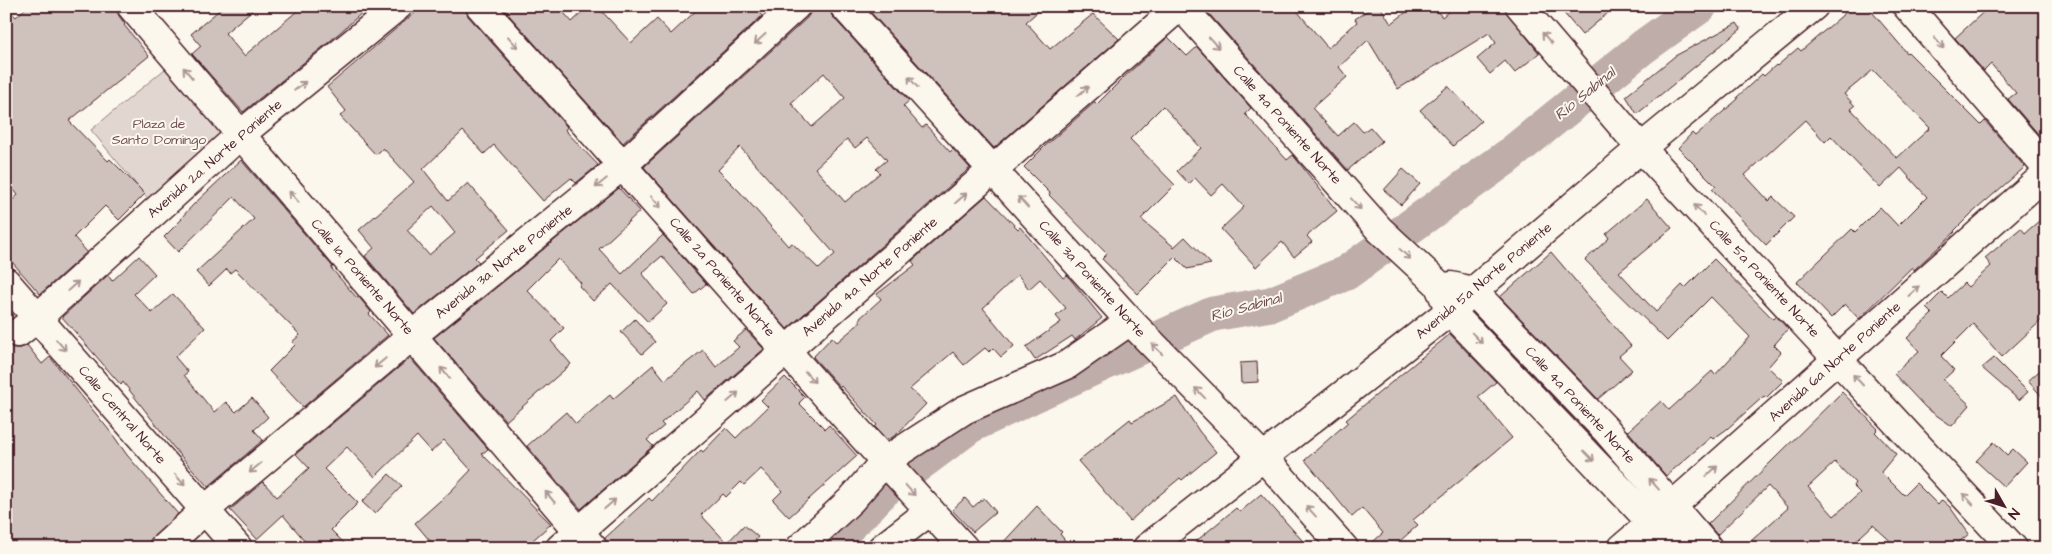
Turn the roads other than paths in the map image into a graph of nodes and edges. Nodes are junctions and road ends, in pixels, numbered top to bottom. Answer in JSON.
{"nodes":[{"id":1,"x":131,"y":6,"type":"edge"},
{"id":2,"x":398,"y":6,"type":"edge"},
{"id":3,"x":480,"y":6,"type":"edge"},
{"id":4,"x":796,"y":6,"type":"edge"},
{"id":5,"x":844,"y":6,"type":"edge"},
{"id":6,"x":1180,"y":6,"type":"edge"},
{"id":7,"x":1520,"y":6,"type":"edge"},
{"id":8,"x":1814,"y":6,"type":"edge"},
{"id":9,"x":1907,"y":6,"type":"edge"},
{"id":10,"x":240,"y":135,"type":"junction"},
{"id":11,"x":1641,"y":148,"type":"junction"},
{"id":12,"x":624,"y":165,"type":"junction"},
{"id":13,"x":2046,"y":167,"type":"edge"},
{"id":14,"x":994,"y":170,"type":"junction"},
{"id":15,"x":2046,"y":174,"type":"edge"},
{"id":16,"x":1432,"y":278,"type":"junction"},
{"id":17,"x":6,"y":282,"type":"edge"},
{"id":18,"x":1473,"y":291,"type":"junction"},
{"id":19,"x":1450,"y":310,"type":"junction"},
{"id":20,"x":27,"y":325,"type":"junction"},
{"id":21,"x":1133,"y":325,"type":"junction"},
{"id":22,"x":413,"y":335,"type":"junction"},
{"id":23,"x":786,"y":350,"type":"junction"},
{"id":24,"x":1839,"y":359,"type":"junction"},
{"id":25,"x":1264,"y":458,"type":"junction"},
{"id":26,"x":888,"y":465,"type":"junction"},
{"id":27,"x":206,"y":510,"type":"junction"},
{"id":28,"x":929,"y":510,"type":"junction"},
{"id":29,"x":1662,"y":514,"type":"junction"},
{"id":30,"x":578,"y":542,"type":"edge"},
{"id":31,"x":163,"y":548,"type":"edge"},
{"id":32,"x":238,"y":548,"type":"edge"},
{"id":33,"x":800,"y":548,"type":"edge"},
{"id":34,"x":882,"y":548,"type":"edge"},
{"id":35,"x":964,"y":548,"type":"edge"},
{"id":36,"x":1148,"y":548,"type":"edge"},
{"id":37,"x":1344,"y":548,"type":"edge"},
{"id":38,"x":1622,"y":548,"type":"edge"},
{"id":39,"x":1672,"y":548,"type":"edge"},
{"id":40,"x":1708,"y":548,"type":"edge"},
{"id":41,"x":2013,"y":548,"type":"edge"}],
"edges":[{"from":10,"to":1,"type":"street","name":"Calle 1a. Poniente Norte","one_way":true},
{"from":10,"to":2,"type":"street","name":"Avenida 2a. Norte Poniente","one_way":true},
{"from":3,"to":12,"type":"street","name":"Calle 2a Poniente Norte","one_way":true},
{"from":4,"to":12,"type":"street","name":"Avenida 3a. Norte Poniente","one_way":true},
{"from":14,"to":5,"type":"street","name":"Calle 3a Poniente Norte","one_way":true},
{"from":14,"to":6,"type":"street","name":"Avenida 4a. Norte Poniente","one_way":true},
{"from":6,"to":16,"type":"street","name":"Calle 4a Poniente Norte","one_way":true},
{"from":11,"to":7,"type":"street","name":"Calle 5a Poniente Norte","one_way":true},
{"from":8,"to":11,"type":"street","name":"Avenida 5a Norte Poniente"},
{"from":9,"to":13,"type":"street","one_way":true},
{"from":20,"to":10,"type":"street","name":"Avenida 2a. Norte Poniente","one_way":true},
{"from":22,"to":10,"type":"street","name":"Calle 1a. Poniente Norte","one_way":true},
{"from":11,"to":18,"type":"street","name":"Avenida 5a Norte Poniente"},
{"from":24,"to":11,"type":"street","name":"Calle 5a Poniente Norte","one_way":true},
{"from":12,"to":22,"type":"street","name":"Avenida 3a. Norte Poniente","one_way":true},
{"from":12,"to":23,"type":"street","name":"Calle 2a Poniente Norte","one_way":true},
{"from":21,"to":14,"type":"street","name":"Calle 3a Poniente Norte","one_way":true},
{"from":23,"to":14,"type":"street","name":"Avenida 4a. Norte Poniente","one_way":true},
{"from":24,"to":15,"type":"street","name":"Avenida 6a Norte Poniente","one_way":true},
{"from":16,"to":18,"type":"street"},
{"from":16,"to":19,"type":"street","name":"Calle 4a Poniente Norte"},
{"from":17,"to":20,"type":"street","name":"Calle Central Norte"},
{"from":18,"to":19,"type":"street","name":"Avenida 5a Norte Poniente"},
{"from":29,"to":18,"type":"street","name":"Calle 4a Poniente Norte","one_way":true},
{"from":19,"to":25,"type":"street","name":"Avenida 5a Norte Poniente"},
{"from":19,"to":29,"type":"street","name":"Calle 4a Poniente Norte","one_way":true},
{"from":20,"to":27,"type":"street","name":"Calle Central Norte","one_way":true},
{"from":25,"to":21,"type":"street","name":"Calle 3a Poniente Norte","one_way":true},
{"from":21,"to":26,"type":"street"},
{"from":22,"to":27,"type":"street","name":"Avenida 3a. Norte Poniente","one_way":true},
{"from":30,"to":22,"type":"street","name":"Calle 1a. Poniente Norte","one_way":true},
{"from":23,"to":26,"type":"street","name":"Calle 2a Poniente Norte","one_way":true},
{"from":30,"to":23,"type":"street","name":"Avenida 4a. Norte Poniente","one_way":true},
{"from":29,"to":24,"type":"street","name":"Avenida 6a Norte Poniente","one_way":true},
{"from":41,"to":24,"type":"street","name":"Calle 5a Poniente Norte","one_way":true},
{"from":25,"to":36,"type":"street","name":"Avenida 5a Norte Poniente"},
{"from":37,"to":25,"type":"street","name":"Calle 3a Poniente Norte","one_way":true},
{"from":26,"to":28,"type":"street","name":"Calle 2a Poniente Norte","one_way":true},
{"from":26,"to":33,"type":"street"},
{"from":27,"to":31,"type":"street","name":"Avenida 3a. Norte Poniente"},
{"from":27,"to":32,"type":"street","name":"Calle Central Norte"},
{"from":28,"to":34,"type":"street"},
{"from":28,"to":35,"type":"street","name":"Calle 2a Poniente Norte"},
{"from":29,"to":38,"type":"street","name":"Avenida 6a Norte Poniente"},
{"from":29,"to":39,"type":"street","name":"Calle 4a Poniente Norte"},
{"from":29,"to":40,"type":"street","name":"Calle 4a Poniente Norte"}]}
